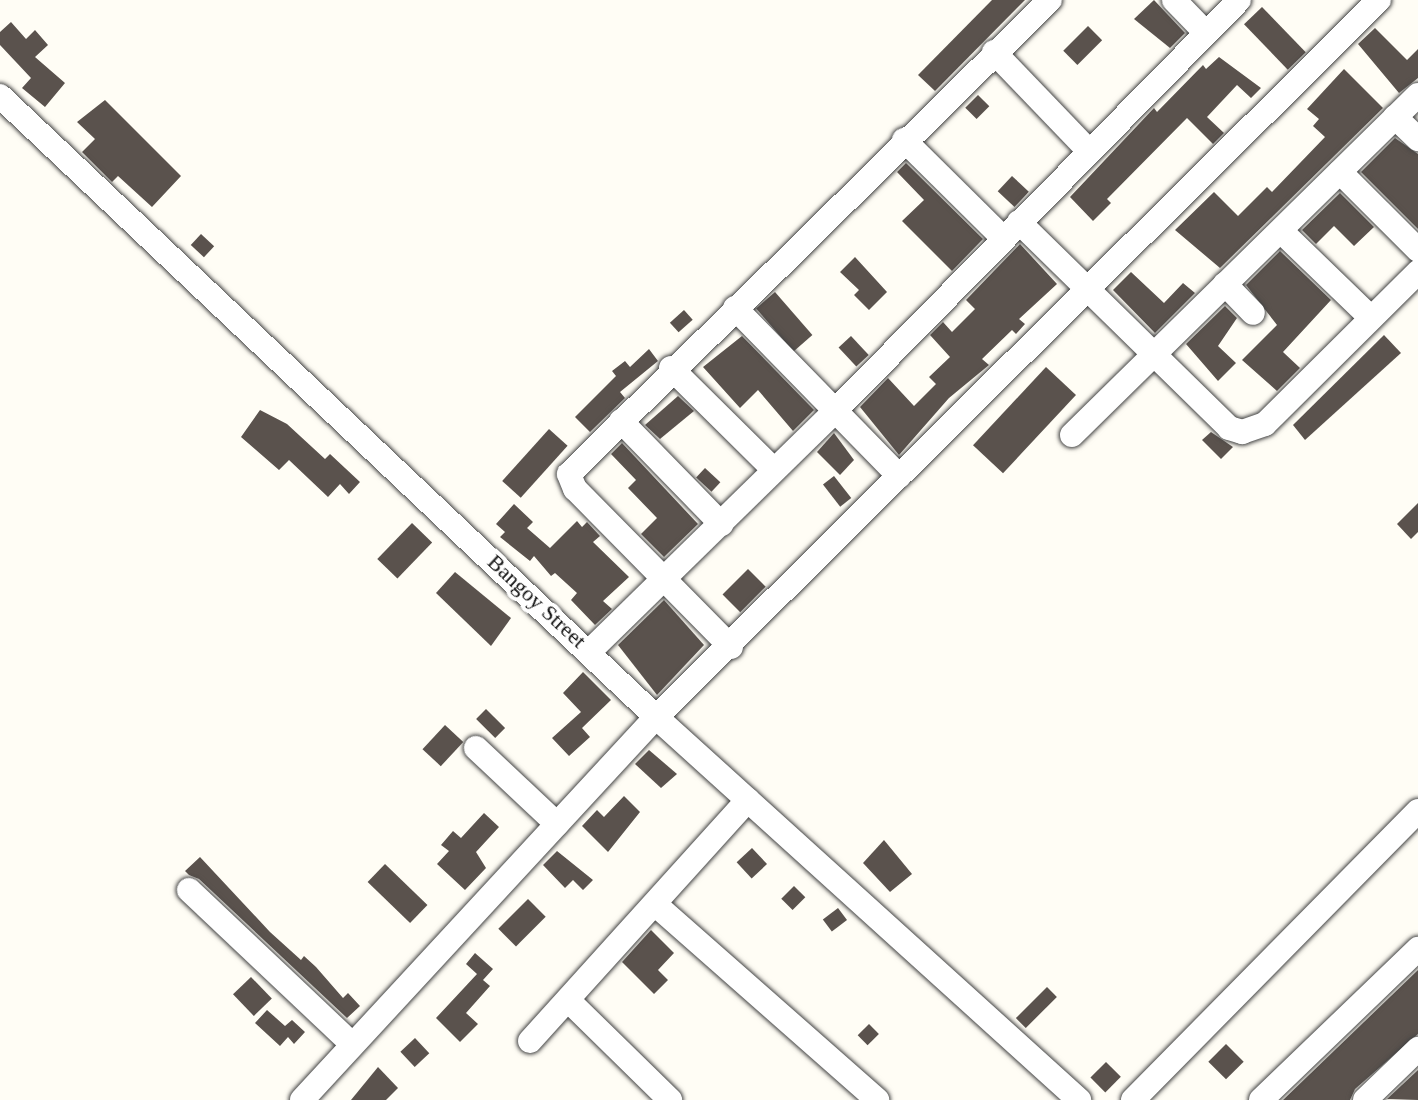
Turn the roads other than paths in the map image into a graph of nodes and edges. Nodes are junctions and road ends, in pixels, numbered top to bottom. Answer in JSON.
{"nodes":[{"id":1,"x":1050,"y":0,"type":"edge"},
{"id":2,"x":1174,"y":0,"type":"edge"},
{"id":3,"x":1239,"y":0,"type":"edge"},
{"id":4,"x":1379,"y":0,"type":"edge"},
{"id":5,"x":1206,"y":33,"type":"junction"},
{"id":6,"x":994,"y":52,"type":"junction"},
{"id":7,"x":1418,"y":95,"type":"edge"},
{"id":8,"x":0,"y":96,"type":"edge"},
{"id":9,"x":1395,"y":117,"type":"junction"},
{"id":10,"x":1418,"y":139,"type":"edge"},
{"id":11,"x":904,"y":140,"type":"junction"},
{"id":12,"x":1089,"y":151,"type":"junction"},
{"id":13,"x":1340,"y":172,"type":"junction"},
{"id":14,"x":1011,"y":229,"type":"junction"},
{"id":15,"x":1281,"y":231,"type":"junction"},
{"id":16,"x":1418,"y":250,"type":"edge"},
{"id":17,"x":1418,"y":272,"type":"edge"},
{"id":18,"x":1225,"y":284,"type":"junction"},
{"id":19,"x":1085,"y":289,"type":"junction"},
{"id":20,"x":735,"y":308,"type":"junction"},
{"id":21,"x":1253,"y":313,"type":"dead end"},
{"id":22,"x":1371,"y":318,"type":"junction"},
{"id":23,"x":1150,"y":353,"type":"junction"},
{"id":24,"x":671,"y":368,"type":"junction"},
{"id":25,"x":835,"y":411,"type":"junction"},
{"id":26,"x":621,"y":421,"type":"junction"},
{"id":27,"x":1072,"y":435,"type":"dead end"},
{"id":28,"x":774,"y":470,"type":"junction"},
{"id":29,"x":899,"y":476,"type":"junction"},
{"id":30,"x":721,"y":524,"type":"junction"},
{"id":31,"x":665,"y":580,"type":"junction"},
{"id":32,"x":731,"y":647,"type":"junction"},
{"id":33,"x":590,"y":651,"type":"junction"},
{"id":34,"x":656,"y":717,"type":"junction"},
{"id":35,"x":476,"y":748,"type":"dead end"},
{"id":36,"x":748,"y":800,"type":"junction"},
{"id":37,"x":1418,"y":811,"type":"edge"},
{"id":38,"x":557,"y":824,"type":"junction"},
{"id":39,"x":189,"y":890,"type":"dead end"},
{"id":40,"x":656,"y":905,"type":"junction"},
{"id":41,"x":1418,"y":949,"type":"edge"},
{"id":42,"x":568,"y":1000,"type":"junction"},
{"id":43,"x":530,"y":1041,"type":"dead end"},
{"id":44,"x":352,"y":1044,"type":"junction"},
{"id":45,"x":1418,"y":1049,"type":"edge"},
{"id":46,"x":302,"y":1100,"type":"edge"},
{"id":47,"x":670,"y":1100,"type":"edge"},
{"id":48,"x":877,"y":1100,"type":"edge"},
{"id":49,"x":1079,"y":1100,"type":"edge"},
{"id":50,"x":1133,"y":1100,"type":"edge"},
{"id":51,"x":1261,"y":1100,"type":"edge"},
{"id":52,"x":1365,"y":1100,"type":"edge"}],
"edges":[{"from":1,"to":6,"type":"street"},
{"from":2,"to":5,"type":"street"},
{"from":3,"to":5,"type":"street"},
{"from":4,"to":19,"type":"street"},
{"from":5,"to":12,"type":"street"},
{"from":6,"to":11,"type":"street"},
{"from":6,"to":12,"type":"street"},
{"from":7,"to":9,"type":"street"},
{"from":8,"to":33,"type":"street","name":"Bangoy Street"},
{"from":9,"to":10,"type":"street"},
{"from":9,"to":13,"type":"street"},
{"from":11,"to":14,"type":"street"},
{"from":11,"to":20,"type":"street"},
{"from":12,"to":14,"type":"street"},
{"from":13,"to":15,"type":"street"},
{"from":13,"to":16,"type":"street"},
{"from":14,"to":19,"type":"street"},
{"from":14,"to":25,"type":"street"},
{"from":15,"to":18,"type":"street"},
{"from":15,"to":22,"type":"street"},
{"from":17,"to":22,"type":"street"},
{"from":18,"to":21,"type":"street"},
{"from":18,"to":23,"type":"street"},
{"from":19,"to":23,"type":"street"},
{"from":19,"to":29,"type":"street"},
{"from":20,"to":24,"type":"street"},
{"from":20,"to":25,"type":"street"},
{"from":22,"to":23,"type":"street"},
{"from":23,"to":27,"type":"street"},
{"from":24,"to":26,"type":"street"},
{"from":24,"to":28,"type":"street"},
{"from":25,"to":28,"type":"street"},
{"from":25,"to":29,"type":"street"},
{"from":26,"to":30,"type":"street"},
{"from":26,"to":31,"type":"street"},
{"from":28,"to":30,"type":"street"},
{"from":29,"to":32,"type":"street"},
{"from":30,"to":31,"type":"street"},
{"from":31,"to":32,"type":"street"},
{"from":31,"to":33,"type":"street"},
{"from":32,"to":34,"type":"street"},
{"from":33,"to":34,"type":"street","name":"Bangoy Street"},
{"from":34,"to":36,"type":"street","name":"Bangoy Street"},
{"from":34,"to":38,"type":"street"},
{"from":35,"to":38,"type":"street"},
{"from":36,"to":40,"type":"street"},
{"from":36,"to":49,"type":"street","name":"Bangoy Street"},
{"from":37,"to":50,"type":"street"},
{"from":38,"to":44,"type":"street"},
{"from":39,"to":44,"type":"street"},
{"from":40,"to":42,"type":"street"},
{"from":40,"to":48,"type":"street"},
{"from":41,"to":51,"type":"street"},
{"from":42,"to":43,"type":"street"},
{"from":42,"to":47,"type":"street"},
{"from":44,"to":46,"type":"street"},
{"from":45,"to":52,"type":"street"}]}
